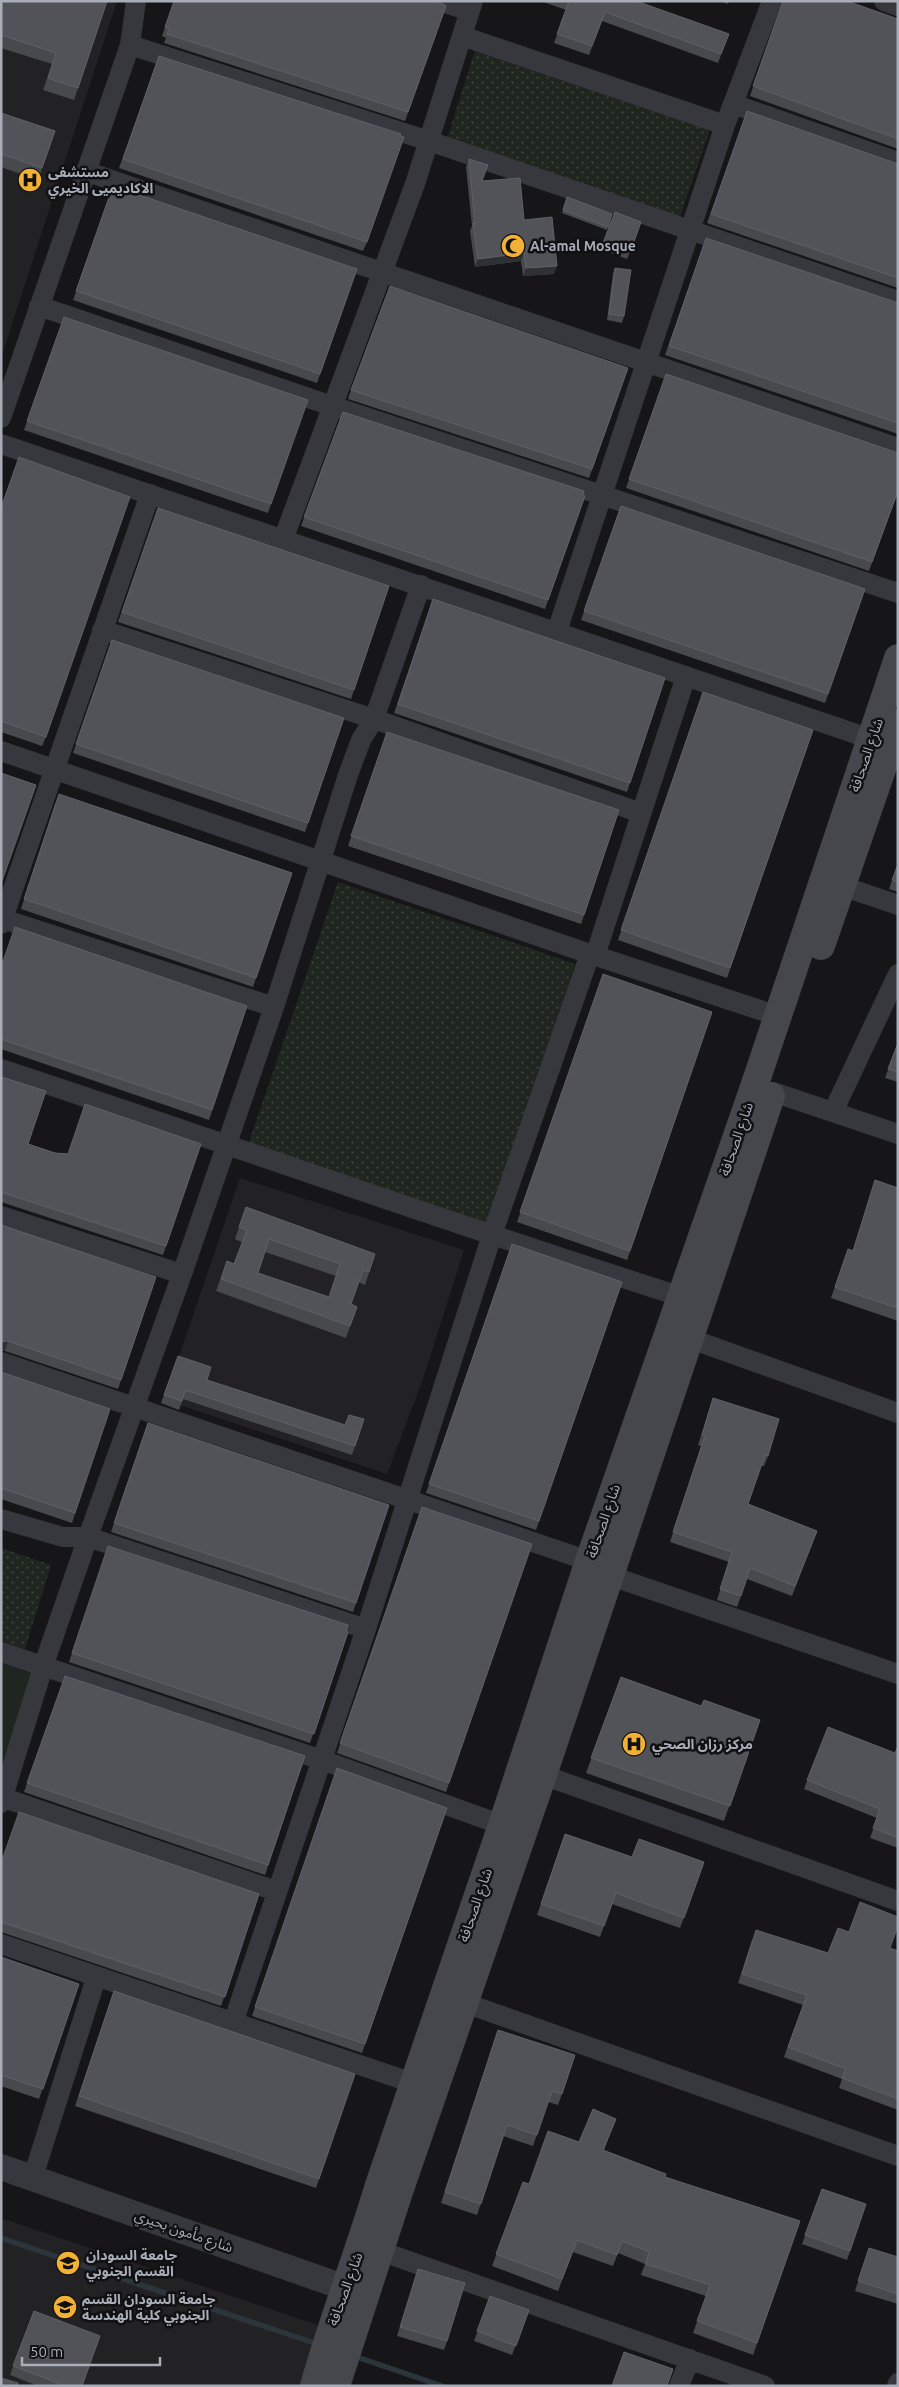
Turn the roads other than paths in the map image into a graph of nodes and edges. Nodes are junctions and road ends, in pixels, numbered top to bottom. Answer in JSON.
{"nodes":[{"id":1,"x":136,"y":1,"type":"edge"},
{"id":2,"x":440,"y":1,"type":"edge"},
{"id":3,"x":772,"y":1,"type":"edge"},
{"id":4,"x":884,"y":1,"type":"edge"},
{"id":5,"x":471,"y":6,"type":"edge"},
{"id":6,"x":898,"y":6,"type":"edge"},
{"id":7,"x":462,"y":36,"type":"junction"},
{"id":8,"x":130,"y":45,"type":"junction"},
{"id":9,"x":733,"y":104,"type":"junction"},
{"id":10,"x":725,"y":125,"type":"junction"},
{"id":11,"x":429,"y":141,"type":"junction"},
{"id":12,"x":898,"y":162,"type":"edge"},
{"id":13,"x":85,"y":171,"type":"junction"},
{"id":14,"x":691,"y":229,"type":"junction"},
{"id":15,"x":383,"y":272,"type":"junction"},
{"id":16,"x":898,"y":301,"type":"edge"},
{"id":17,"x":39,"y":306,"type":"junction"},
{"id":18,"x":647,"y":361,"type":"junction"},
{"id":19,"x":332,"y":406,"type":"junction"},
{"id":20,"x":1,"y":418,"type":"edge"},
{"id":21,"x":1,"y":444,"type":"edge"},
{"id":22,"x":898,"y":448,"type":"edge"},
{"id":23,"x":150,"y":494,"type":"junction"},
{"id":24,"x":602,"y":495,"type":"junction"},
{"id":25,"x":283,"y":540,"type":"junction"},
{"id":26,"x":421,"y":585,"type":"junction"},
{"id":27,"x":898,"y":593,"type":"edge"},
{"id":28,"x":102,"y":630,"type":"junction"},
{"id":29,"x":557,"y":631,"type":"junction"},
{"id":30,"x":898,"y":658,"type":"edge"},
{"id":31,"x":686,"y":676,"type":"junction"},
{"id":32,"x":374,"y":719,"type":"junction"},
{"id":33,"x":898,"y":723,"type":"edge"},
{"id":34,"x":871,"y":739,"type":"junction"},
{"id":35,"x":1,"y":751,"type":"edge"},
{"id":36,"x":54,"y":769,"type":"junction"},
{"id":37,"x":641,"y":813,"type":"junction"},
{"id":38,"x":321,"y":860,"type":"junction"},
{"id":39,"x":842,"y":886,"type":"junction"},
{"id":40,"x":898,"y":905,"type":"edge"},
{"id":41,"x":2,"y":921,"type":"edge"},
{"id":42,"x":593,"y":955,"type":"junction"},
{"id":43,"x":898,"y":974,"type":"edge"},
{"id":44,"x":274,"y":1007,"type":"junction"},
{"id":45,"x":778,"y":1016,"type":"junction"},
{"id":46,"x":1,"y":1069,"type":"edge"},
{"id":47,"x":773,"y":1092,"type":"junction"},
{"id":48,"x":833,"y":1112,"type":"junction"},
{"id":49,"x":898,"y":1134,"type":"edge"},
{"id":50,"x":227,"y":1143,"type":"junction"},
{"id":51,"x":1,"y":1216,"type":"edge"},
{"id":52,"x":492,"y":1235,"type":"junction"},
{"id":53,"x":182,"y":1274,"type":"junction"},
{"id":54,"x":691,"y":1300,"type":"junction"},
{"id":55,"x":680,"y":1335,"type":"junction"},
{"id":56,"x":1,"y":1362,"type":"edge"},
{"id":57,"x":134,"y":1406,"type":"junction"},
{"id":58,"x":898,"y":1414,"type":"edge"},
{"id":59,"x":407,"y":1501,"type":"junction"},
{"id":60,"x":1,"y":1519,"type":"edge"},
{"id":61,"x":88,"y":1537,"type":"junction"},
{"id":62,"x":600,"y":1568,"type":"junction"},
{"id":63,"x":366,"y":1629,"type":"junction"},
{"id":64,"x":1,"y":1652,"type":"edge"},
{"id":65,"x":44,"y":1667,"type":"junction"},
{"id":66,"x":898,"y":1674,"type":"edge"},
{"id":67,"x":322,"y":1760,"type":"junction"},
{"id":68,"x":543,"y":1775,"type":"junction"},
{"id":69,"x":2,"y":1800,"type":"edge"},
{"id":70,"x":502,"y":1824,"type":"junction"},
{"id":71,"x":276,"y":1891,"type":"junction"},
{"id":72,"x":898,"y":1901,"type":"edge"},
{"id":73,"x":1,"y":1944,"type":"edge"},
{"id":74,"x":96,"y":1978,"type":"junction"},
{"id":75,"x":465,"y":2003,"type":"junction"},
{"id":76,"x":232,"y":2023,"type":"junction"},
{"id":77,"x":413,"y":2083,"type":"junction"},
{"id":78,"x":898,"y":2156,"type":"edge"},
{"id":79,"x":1,"y":2167,"type":"edge"},
{"id":80,"x":33,"y":2177,"type":"junction"},
{"id":81,"x":380,"y":2251,"type":"junction"},
{"id":82,"x":355,"y":2291,"type":"junction"},
{"id":83,"x":690,"y":2360,"type":"junction"},
{"id":84,"x":314,"y":2386,"type":"edge"},
{"id":85,"x":336,"y":2386,"type":"edge"},
{"id":86,"x":679,"y":2386,"type":"edge"},
{"id":87,"x":765,"y":2386,"type":"edge"}],
"edges":[{"from":1,"to":8,"type":"street"},
{"from":2,"to":5,"type":"street"},
{"from":3,"to":9,"type":"street"},
{"from":4,"to":6,"type":"street"},
{"from":5,"to":7,"type":"street"},
{"from":7,"to":10,"type":"street"},
{"from":7,"to":11,"type":"street"},
{"from":8,"to":11,"type":"street"},
{"from":8,"to":13,"type":"street"},
{"from":9,"to":10,"type":"street"},
{"from":9,"to":12,"type":"street"},
{"from":10,"to":14,"type":"street"},
{"from":11,"to":14,"type":"street"},
{"from":11,"to":15,"type":"street"},
{"from":13,"to":15,"type":"street"},
{"from":13,"to":17,"type":"street"},
{"from":14,"to":16,"type":"street"},
{"from":14,"to":18,"type":"street"},
{"from":15,"to":18,"type":"street"},
{"from":15,"to":19,"type":"street"},
{"from":17,"to":19,"type":"street"},
{"from":17,"to":20,"type":"street"},
{"from":18,"to":22,"type":"street"},
{"from":18,"to":24,"type":"street"},
{"from":19,"to":24,"type":"street"},
{"from":19,"to":25,"type":"street"},
{"from":21,"to":23,"type":"street"},
{"from":23,"to":25,"type":"street"},
{"from":23,"to":28,"type":"street"},
{"from":24,"to":27,"type":"street"},
{"from":24,"to":29,"type":"street"},
{"from":25,"to":26,"type":"street"},
{"from":26,"to":29,"type":"street"},
{"from":26,"to":32,"type":"street"},
{"from":28,"to":32,"type":"street"},
{"from":28,"to":36,"type":"street"},
{"from":29,"to":31,"type":"street"},
{"from":30,"to":34,"type":"main road","name":"شارع الصحافة"},
{"from":31,"to":34,"type":"street"},
{"from":31,"to":37,"type":"street"},
{"from":32,"to":37,"type":"street"},
{"from":32,"to":38,"type":"street"},
{"from":33,"to":39,"type":"main road","name":"شارع الصحافة"},
{"from":34,"to":45,"type":"main road","name":"شارع الصحافة"},
{"from":35,"to":36,"type":"street"},
{"from":36,"to":38,"type":"street"},
{"from":36,"to":41,"type":"street"},
{"from":37,"to":42,"type":"street"},
{"from":38,"to":42,"type":"street"},
{"from":38,"to":44,"type":"street"},
{"from":39,"to":40,"type":"street"},
{"from":39,"to":47,"type":"main road","name":"شارع الصحافة"},
{"from":41,"to":44,"type":"street"},
{"from":42,"to":45,"type":"street"},
{"from":42,"to":52,"type":"street"},
{"from":43,"to":48,"type":"street"},
{"from":44,"to":50,"type":"street"},
{"from":45,"to":54,"type":"main road","name":"شارع الصحافة"},
{"from":46,"to":50,"type":"street"},
{"from":47,"to":48,"type":"street"},
{"from":47,"to":54,"type":"main road","name":"شارع الصحافة"},
{"from":48,"to":49,"type":"street"},
{"from":50,"to":52,"type":"street"},
{"from":50,"to":53,"type":"street"},
{"from":51,"to":53,"type":"street"},
{"from":52,"to":54,"type":"street"},
{"from":52,"to":59,"type":"street"},
{"from":53,"to":57,"type":"street"},
{"from":54,"to":55,"type":"main road","name":"شارع الصحافة"},
{"from":55,"to":58,"type":"street"},
{"from":55,"to":62,"type":"main road","name":"شارع الصحافة"},
{"from":56,"to":57,"type":"street"},
{"from":57,"to":59,"type":"street"},
{"from":57,"to":61,"type":"street"},
{"from":59,"to":62,"type":"street"},
{"from":59,"to":63,"type":"street"},
{"from":60,"to":61,"type":"street"},
{"from":61,"to":63,"type":"street"},
{"from":61,"to":65,"type":"street"},
{"from":62,"to":66,"type":"street"},
{"from":62,"to":68,"type":"main road","name":"شارع الصحافة"},
{"from":62,"to":70,"type":"main road","name":"شارع الصحافة"},
{"from":63,"to":67,"type":"street"},
{"from":64,"to":65,"type":"street"},
{"from":65,"to":67,"type":"street"},
{"from":65,"to":69,"type":"street"},
{"from":67,"to":70,"type":"street"},
{"from":67,"to":71,"type":"street"},
{"from":68,"to":72,"type":"street"},
{"from":68,"to":75,"type":"main road","name":"شارع الصحافة"},
{"from":69,"to":71,"type":"street"},
{"from":70,"to":77,"type":"main road","name":"شارع الصحافة"},
{"from":71,"to":76,"type":"street"},
{"from":73,"to":74,"type":"street"},
{"from":74,"to":76,"type":"street"},
{"from":74,"to":80,"type":"street"},
{"from":75,"to":78,"type":"street"},
{"from":75,"to":81,"type":"main road","name":"شارع الصحافة"},
{"from":76,"to":77,"type":"street"},
{"from":77,"to":82,"type":"main road","name":"شارع الصحافة"},
{"from":79,"to":80,"type":"street","name":"شارع مأمون بحيري"},
{"from":80,"to":82,"type":"street","name":"شارع مأمون بحيري"},
{"from":81,"to":82,"type":"main road","name":"شارع الصحافة"},
{"from":81,"to":83,"type":"street"},
{"from":82,"to":84,"type":"main road","name":"شارع الصحافة"},
{"from":82,"to":85,"type":"main road","name":"شارع الصحافة"},
{"from":83,"to":86,"type":"street"},
{"from":83,"to":87,"type":"street"}]}
